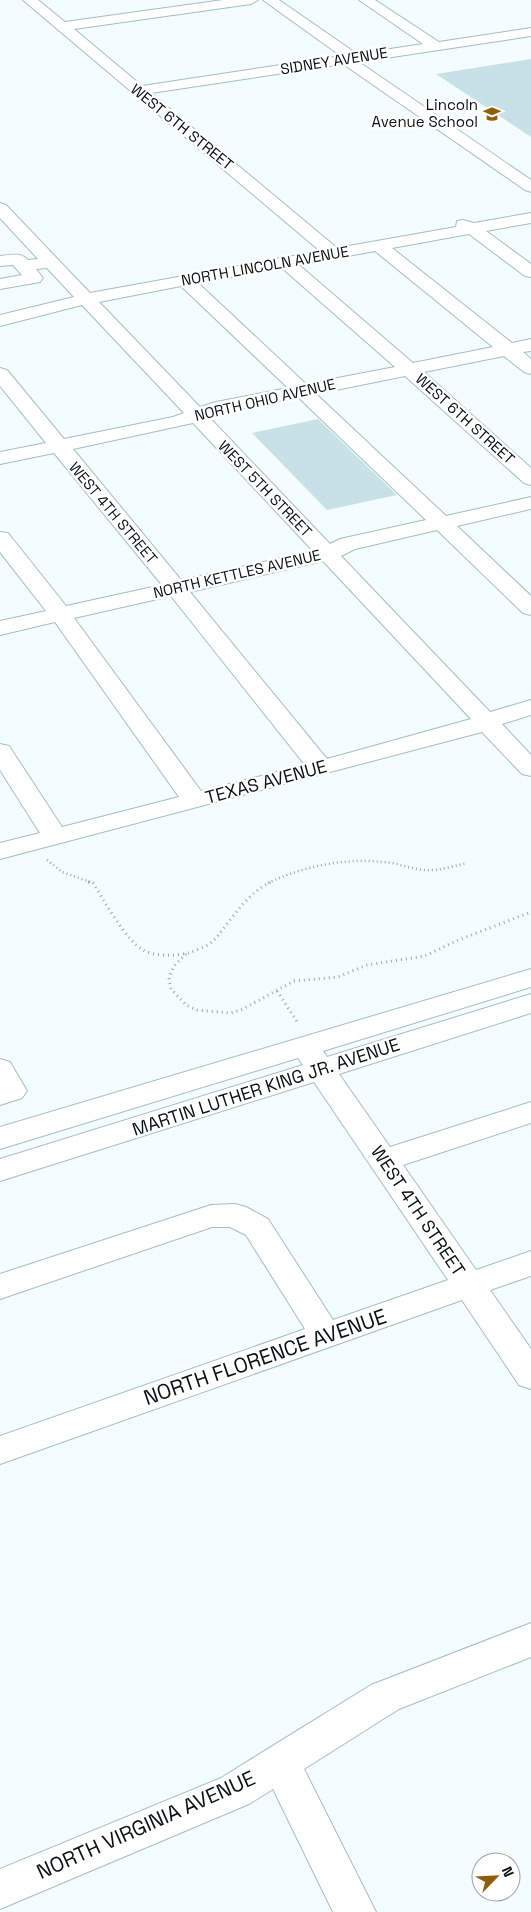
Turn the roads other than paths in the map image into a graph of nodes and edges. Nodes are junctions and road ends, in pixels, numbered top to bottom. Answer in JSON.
{"nodes":[{"id":1,"x":30,"y":0,"type":"edge"},
{"id":2,"x":251,"y":0,"type":"edge"},
{"id":3,"x":270,"y":0,"type":"edge"},
{"id":4,"x":366,"y":0,"type":"edge"},
{"id":5,"x":62,"y":27,"type":"junction"},
{"id":6,"x":531,"y":32,"type":"edge"},
{"id":7,"x":436,"y":46,"type":"junction"},
{"id":8,"x":350,"y":59,"type":"junction"},
{"id":9,"x":138,"y":91,"type":"junction"},
{"id":10,"x":531,"y":187,"type":"edge"},
{"id":11,"x":0,"y":208,"type":"edge"},
{"id":12,"x":531,"y":218,"type":"edge"},
{"id":13,"x":465,"y":225,"type":"junction"},
{"id":14,"x":37,"y":246,"type":"junction"},
{"id":15,"x":379,"y":246,"type":"junction"},
{"id":16,"x":0,"y":253,"type":"edge"},
{"id":17,"x":334,"y":254,"type":"junction"},
{"id":18,"x":0,"y":261,"type":"edge"},
{"id":19,"x":51,"y":262,"type":"junction"},
{"id":20,"x":285,"y":262,"type":"junction"},
{"id":21,"x":29,"y":272,"type":"junction"},
{"id":22,"x":531,"y":272,"type":"edge"},
{"id":23,"x":185,"y":280,"type":"junction"},
{"id":24,"x":69,"y":281,"type":"junction"},
{"id":25,"x":0,"y":284,"type":"edge"},
{"id":26,"x":86,"y":300,"type":"junction"},
{"id":27,"x":0,"y":321,"type":"edge"},
{"id":28,"x":531,"y":345,"type":"edge"},
{"id":29,"x":508,"y":350,"type":"junction"},
{"id":30,"x":531,"y":368,"type":"edge"},
{"id":31,"x":410,"y":369,"type":"junction"},
{"id":32,"x":0,"y":374,"type":"edge"},
{"id":33,"x":302,"y":391,"type":"junction"},
{"id":34,"x":195,"y":415,"type":"junction"},
{"id":35,"x":57,"y":446,"type":"junction"},
{"id":36,"x":0,"y":458,"type":"edge"},
{"id":37,"x":531,"y":479,"type":"edge"},
{"id":38,"x":531,"y":503,"type":"edge"},
{"id":39,"x":441,"y":523,"type":"junction"},
{"id":40,"x":0,"y":538,"type":"edge"},
{"id":41,"x":327,"y":554,"type":"junction"},
{"id":42,"x":176,"y":588,"type":"junction"},
{"id":43,"x":531,"y":608,"type":"edge"},
{"id":44,"x":60,"y":614,"type":"junction"},
{"id":45,"x":0,"y":628,"type":"edge"},
{"id":46,"x":531,"y":707,"type":"edge"},
{"id":47,"x":485,"y":721,"type":"junction"},
{"id":48,"x":0,"y":751,"type":"edge"},
{"id":49,"x":321,"y":768,"type":"junction"},
{"id":50,"x":531,"y":769,"type":"edge"},
{"id":51,"x":195,"y":801,"type":"junction"},
{"id":52,"x":49,"y":845,"type":"junction"},
{"id":53,"x":0,"y":851,"type":"edge"},
{"id":54,"x":531,"y":978,"type":"edge"},
{"id":55,"x":531,"y":1003,"type":"edge"},
{"id":56,"x":308,"y":1046,"type":"junction"},
{"id":57,"x":0,"y":1069,"type":"edge"},
{"id":58,"x":0,"y":1095,"type":"edge"},
{"id":59,"x":531,"y":1112,"type":"edge"},
{"id":60,"x":0,"y":1138,"type":"edge"},
{"id":61,"x":383,"y":1160,"type":"junction"},
{"id":62,"x":0,"y":1170,"type":"edge"},
{"id":63,"x":531,"y":1263,"type":"edge"},
{"id":64,"x":469,"y":1285,"type":"junction"},
{"id":65,"x":0,"y":1287,"type":"edge"},
{"id":66,"x":326,"y":1336,"type":"junction"},
{"id":67,"x":531,"y":1376,"type":"edge"},
{"id":68,"x":0,"y":1450,"type":"edge"},
{"id":69,"x":531,"y":1640,"type":"edge"},
{"id":70,"x":280,"y":1763,"type":"junction"},
{"id":71,"x":0,"y":1889,"type":"edge"},
{"id":72,"x":355,"y":1912,"type":"edge"}],
"edges":[{"from":1,"to":5,"type":"street","name":"WEST 6TH STREET"},
{"from":2,"to":5,"type":"street"},
{"from":3,"to":8,"type":"street"},
{"from":4,"to":7,"type":"street"},
{"from":5,"to":9,"type":"street","name":"WEST 6TH STREET"},
{"from":6,"to":7,"type":"street","name":"SIDNEY AVENUE"},
{"from":7,"to":8,"type":"street","name":"SIDNEY AVENUE"},
{"from":8,"to":9,"type":"street","name":"SIDNEY AVENUE"},
{"from":8,"to":10,"type":"street"},
{"from":9,"to":17,"type":"street","name":"WEST 6TH STREET"},
{"from":11,"to":14,"type":"street","name":"WEST 5TH STREET"},
{"from":12,"to":13,"type":"street","name":"NORTH LINCOLN AVENUE"},
{"from":13,"to":15,"type":"street","name":"NORTH LINCOLN AVENUE"},
{"from":13,"to":22,"type":"street"},
{"from":14,"to":16,"type":"street"},
{"from":14,"to":19,"type":"street","name":"WEST 5TH STREET"},
{"from":15,"to":17,"type":"street","name":"NORTH LINCOLN AVENUE"},
{"from":15,"to":29,"type":"street"},
{"from":17,"to":20,"type":"street","name":"NORTH LINCOLN AVENUE"},
{"from":18,"to":21,"type":"street"},
{"from":19,"to":21,"type":"street"},
{"from":19,"to":24,"type":"street","name":"WEST 5TH STREET"},
{"from":20,"to":23,"type":"street","name":"NORTH LINCOLN AVENUE"},
{"from":20,"to":31,"type":"street","name":"WEST 6TH STREET"},
{"from":21,"to":24,"type":"street"},
{"from":21,"to":25,"type":"street"},
{"from":23,"to":26,"type":"street","name":"NORTH LINCOLN AVENUE"},
{"from":23,"to":33,"type":"street"},
{"from":24,"to":26,"type":"street","name":"WEST 5TH STREET"},
{"from":26,"to":27,"type":"street","name":"NORTH LINCOLN AVENUE"},
{"from":26,"to":34,"type":"street","name":"WEST 5TH STREET"},
{"from":28,"to":29,"type":"street","name":"NORTH OHIO AVENUE"},
{"from":29,"to":30,"type":"street"},
{"from":29,"to":31,"type":"street","name":"NORTH OHIO AVENUE"},
{"from":31,"to":33,"type":"street","name":"NORTH OHIO AVENUE"},
{"from":31,"to":37,"type":"street","name":"WEST 6TH STREET"},
{"from":32,"to":35,"type":"street","name":"WEST 4TH STREET"},
{"from":33,"to":34,"type":"street","name":"NORTH OHIO AVENUE"},
{"from":33,"to":39,"type":"street"},
{"from":34,"to":35,"type":"street","name":"NORTH OHIO AVENUE"},
{"from":34,"to":41,"type":"street","name":"WEST 5TH STREET"},
{"from":35,"to":36,"type":"street","name":"NORTH OHIO AVENUE"},
{"from":35,"to":42,"type":"street","name":"WEST 4TH STREET"},
{"from":38,"to":39,"type":"street","name":"NORTH KETTLES AVENUE"},
{"from":39,"to":41,"type":"street","name":"NORTH KETTLES AVENUE"},
{"from":39,"to":43,"type":"street"},
{"from":40,"to":44,"type":"street"},
{"from":41,"to":42,"type":"street","name":"NORTH KETTLES AVENUE"},
{"from":41,"to":47,"type":"street","name":"WEST 5TH STREET"},
{"from":42,"to":44,"type":"street","name":"NORTH KETTLES AVENUE"},
{"from":42,"to":49,"type":"street","name":"WEST 4TH STREET"},
{"from":44,"to":45,"type":"street","name":"NORTH KETTLES AVENUE"},
{"from":44,"to":51,"type":"street"},
{"from":46,"to":47,"type":"street","name":"TEXAS AVENUE"},
{"from":47,"to":49,"type":"street","name":"TEXAS AVENUE"},
{"from":47,"to":50,"type":"street","name":"WEST 5TH STREET"},
{"from":48,"to":52,"type":"street"},
{"from":49,"to":51,"type":"street","name":"TEXAS AVENUE"},
{"from":51,"to":52,"type":"street","name":"TEXAS AVENUE"},
{"from":52,"to":53,"type":"street","name":"TEXAS AVENUE"},
{"from":54,"to":56,"type":"street","name":"MARTIN LUTHER KING JR. AVENUE"},
{"from":55,"to":56,"type":"street","name":"MARTIN LUTHER KING JR. AVENUE"},
{"from":56,"to":60,"type":"street","name":"MARTIN LUTHER KING JR. AVENUE"},
{"from":56,"to":61,"type":"street","name":"WEST 4TH STREET"},
{"from":56,"to":62,"type":"street","name":"MARTIN LUTHER KING JR. AVENUE"},
{"from":57,"to":58,"type":"street"},
{"from":59,"to":61,"type":"street"},
{"from":61,"to":64,"type":"street","name":"WEST 4TH STREET"},
{"from":63,"to":64,"type":"street","name":"NORTH FLORENCE AVENUE"},
{"from":64,"to":66,"type":"street","name":"NORTH FLORENCE AVENUE"},
{"from":64,"to":67,"type":"street","name":"WEST 4TH STREET"},
{"from":65,"to":66,"type":"street"},
{"from":66,"to":68,"type":"street","name":"NORTH FLORENCE AVENUE"},
{"from":69,"to":70,"type":"street","name":"NORTH VIRGINIA AVENUE"},
{"from":70,"to":71,"type":"street","name":"NORTH VIRGINIA AVENUE"},
{"from":70,"to":72,"type":"street"}]}
